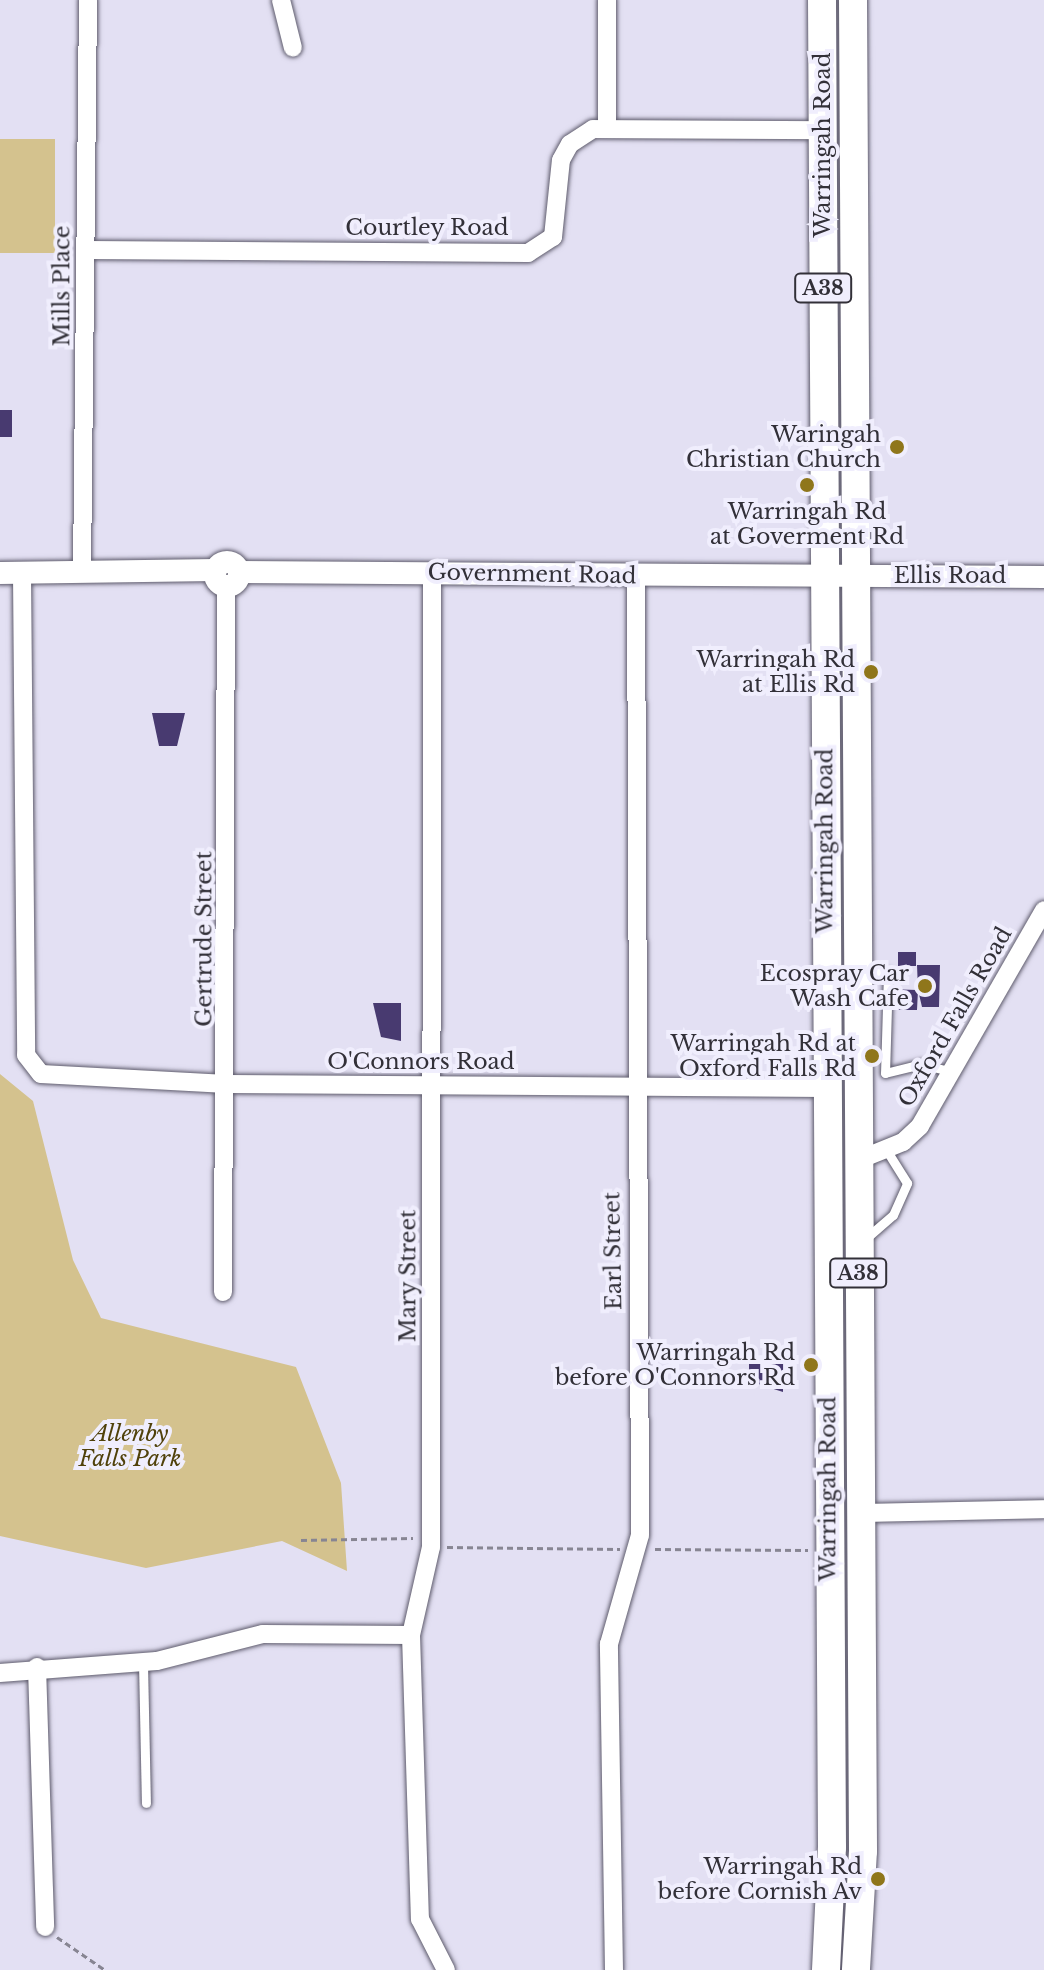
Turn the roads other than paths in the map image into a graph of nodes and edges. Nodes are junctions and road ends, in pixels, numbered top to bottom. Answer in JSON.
{"nodes":[{"id":1,"x":88,"y":0,"type":"edge"},
{"id":2,"x":281,"y":0,"type":"edge"},
{"id":3,"x":607,"y":0,"type":"edge"},
{"id":4,"x":822,"y":0,"type":"edge"},
{"id":5,"x":853,"y":0,"type":"edge"},
{"id":6,"x":293,"y":48,"type":"dead end"},
{"id":7,"x":607,"y":129,"type":"junction"},
{"id":8,"x":822,"y":130,"type":"junction"},
{"id":9,"x":87,"y":250,"type":"junction"},
{"id":10,"x":82,"y":573,"type":"junction"},
{"id":11,"x":432,"y":573,"type":"junction"},
{"id":12,"x":11,"y":574,"type":"edge"},
{"id":13,"x":636,"y":575,"type":"junction"},
{"id":14,"x":227,"y":576,"type":"junction"},
{"id":15,"x":856,"y":576,"type":"junction"},
{"id":16,"x":825,"y":577,"type":"junction"},
{"id":17,"x":1044,"y":577,"type":"edge"},
{"id":18,"x":1044,"y":910,"type":"edge"},
{"id":19,"x":856,"y":972,"type":"junction"},
{"id":20,"x":888,"y":1027,"type":"junction"},
{"id":21,"x":856,"y":1029,"type":"junction"},
{"id":22,"x":952,"y":1072,"type":"junction"},
{"id":23,"x":227,"y":1084,"type":"junction"},
{"id":24,"x":636,"y":1086,"type":"junction"},
{"id":25,"x":432,"y":1087,"type":"junction"},
{"id":26,"x":826,"y":1088,"type":"junction"},
{"id":27,"x":886,"y":1149,"type":"junction"},
{"id":28,"x":856,"y":1161,"type":"junction"},
{"id":29,"x":857,"y":1241,"type":"junction"},
{"id":30,"x":223,"y":1292,"type":"dead end"},
{"id":31,"x":1044,"y":1509,"type":"edge"},
{"id":32,"x":860,"y":1513,"type":"junction"},
{"id":33,"x":411,"y":1635,"type":"junction"},
{"id":34,"x":143,"y":1663,"type":"junction"},
{"id":35,"x":37,"y":1667,"type":"junction"},
{"id":36,"x":0,"y":1673,"type":"edge"},
{"id":37,"x":146,"y":1803,"type":"dead end"},
{"id":38,"x":45,"y":1927,"type":"road end"},
{"id":39,"x":446,"y":1970,"type":"edge"},
{"id":40,"x":614,"y":1970,"type":"edge"},
{"id":41,"x":826,"y":1970,"type":"edge"},
{"id":42,"x":856,"y":1970,"type":"edge"}],
"edges":[{"from":1,"to":9,"type":"street","name":"Mills Place"},
{"from":2,"to":6,"type":"street"},
{"from":3,"to":7,"type":"street"},
{"from":4,"to":8,"type":"highway","name":"Warringah Road","number":"A38"},
{"from":5,"to":15,"type":"highway","name":"Warringah Road","number":"A38"},
{"from":7,"to":8,"type":"street","name":"Courtley Road"},
{"from":7,"to":9,"type":"street","name":"Courtley Road"},
{"from":8,"to":16,"type":"highway","name":"Warringah Road","number":"A38"},
{"from":9,"to":10,"type":"street","name":"Mills Place"},
{"from":10,"to":12,"type":"street","name":"Government Road"},
{"from":10,"to":14,"type":"street","name":"Government Road"},
{"from":11,"to":13,"type":"street","name":"Government Road"},
{"from":11,"to":14,"type":"street","name":"Government Road"},
{"from":11,"to":25,"type":"street","name":"Mary Street"},
{"from":12,"to":23,"type":"street","name":"O'Connors Road"},
{"from":13,"to":16,"type":"street","name":"Government Road"},
{"from":13,"to":24,"type":"street","name":"Earl Street"},
{"from":14,"to":23,"type":"street","name":"Gertrude Street"},
{"from":15,"to":16,"type":"street","name":"Government Road"},
{"from":15,"to":17,"type":"street","name":"Ellis Road"},
{"from":15,"to":19,"type":"highway","name":"Warringah Road","number":"A38"},
{"from":16,"to":26,"type":"highway","name":"Warringah Road","number":"A38"},
{"from":18,"to":22,"type":"street","name":"Oxford Falls Road"},
{"from":19,"to":20,"type":"lane"},
{"from":19,"to":21,"type":"highway","name":"Warringah Road","number":"A38"},
{"from":20,"to":21,"type":"lane"},
{"from":20,"to":22,"type":"lane"},
{"from":21,"to":28,"type":"highway","name":"Warringah Road","number":"A38"},
{"from":22,"to":27,"type":"street","name":"Oxford Falls Road"},
{"from":23,"to":25,"type":"street","name":"O'Connors Road"},
{"from":23,"to":30,"type":"street","name":"Gertrude Street"},
{"from":24,"to":25,"type":"street","name":"O'Connors Road"},
{"from":24,"to":26,"type":"street","name":"O'Connors Road"},
{"from":24,"to":40,"type":"street","name":"Earl Street"},
{"from":25,"to":33,"type":"street","name":"Mary Street"},
{"from":26,"to":41,"type":"highway","name":"Warringah Road","number":"A38"},
{"from":27,"to":28,"type":"street","name":"Oxford Falls Road"},
{"from":27,"to":29,"type":"lane"},
{"from":28,"to":29,"type":"highway","name":"Warringah Road","number":"A38"},
{"from":29,"to":32,"type":"highway","name":"Warringah Road","number":"A38"},
{"from":31,"to":32,"type":"street"},
{"from":32,"to":42,"type":"highway","name":"Warringah Road","number":"A38"},
{"from":33,"to":34,"type":"street"},
{"from":33,"to":39,"type":"street","name":"Mary Street"},
{"from":34,"to":35,"type":"street"},
{"from":34,"to":37,"type":"lane"},
{"from":35,"to":36,"type":"street"},
{"from":35,"to":38,"type":"street"}]}
